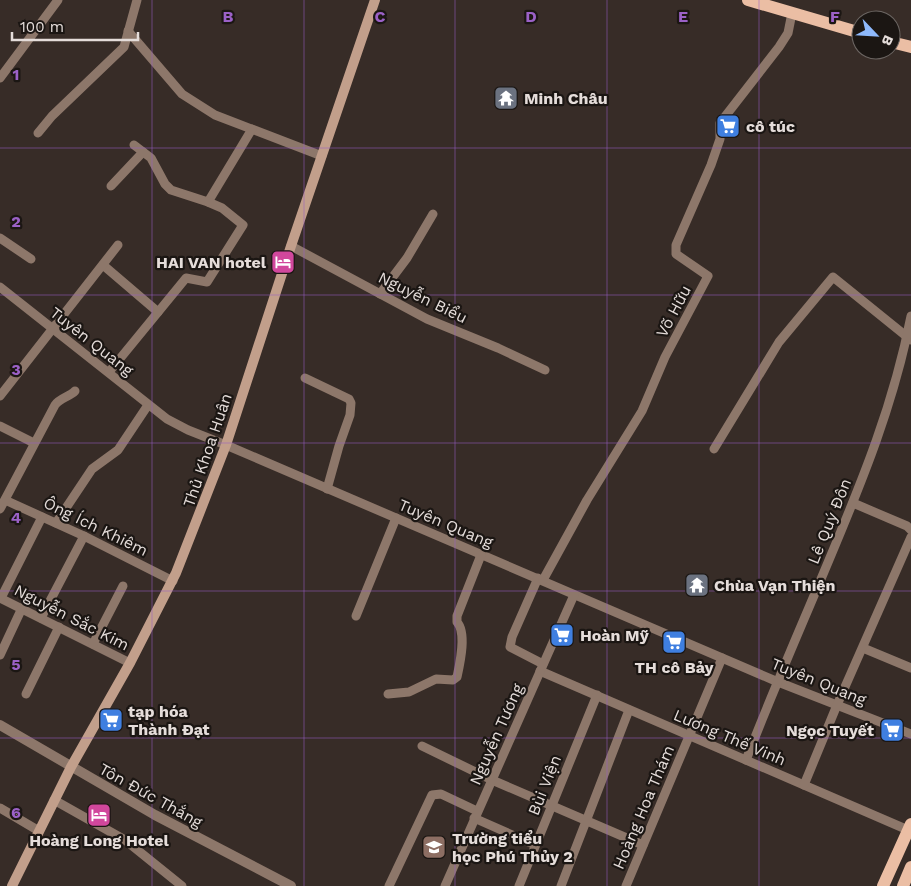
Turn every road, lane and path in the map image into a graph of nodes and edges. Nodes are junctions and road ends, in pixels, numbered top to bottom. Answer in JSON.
{"nodes":[{"id":1,"x":58,"y":0,"type":"edge"},
{"id":2,"x":137,"y":0,"type":"edge"},
{"id":3,"x":375,"y":0,"type":"edge"},
{"id":4,"x":748,"y":0,"type":"edge"},
{"id":5,"x":792,"y":13,"type":"junction"},
{"id":6,"x":851,"y":30,"type":"edge"},
{"id":7,"x":128,"y":32,"type":"junction"},
{"id":8,"x":0,"y":78,"type":"edge"},
{"id":9,"x":252,"y":129,"type":"junction"},
{"id":10,"x":38,"y":133,"type":"dead end"},
{"id":11,"x":134,"y":145,"type":"dead end"},
{"id":12,"x":143,"y":152,"type":"junction"},
{"id":13,"x":322,"y":156,"type":"junction"},
{"id":14,"x":111,"y":186,"type":"dead end"},
{"id":15,"x":208,"y":202,"type":"junction"},
{"id":16,"x":433,"y":214,"type":"dead end"},
{"id":17,"x":0,"y":238,"type":"edge"},
{"id":18,"x":118,"y":245,"type":"dead end"},
{"id":19,"x":291,"y":246,"type":"junction"},
{"id":20,"x":31,"y":259,"type":"dead end"},
{"id":21,"x":103,"y":265,"type":"junction"},
{"id":22,"x":1,"y":289,"type":"edge"},
{"id":23,"x":380,"y":294,"type":"junction"},
{"id":24,"x":158,"y":312,"type":"junction"},
{"id":25,"x":911,"y":316,"type":"edge"},
{"id":26,"x":53,"y":329,"type":"junction"},
{"id":27,"x":909,"y":338,"type":"edge"},
{"id":28,"x":545,"y":370,"type":"dead end"},
{"id":29,"x":109,"y":372,"type":"junction"},
{"id":30,"x":305,"y":378,"type":"dead end"},
{"id":31,"x":75,"y":391,"type":"dead end"},
{"id":32,"x":0,"y":396,"type":"edge"},
{"id":33,"x":148,"y":405,"type":"junction"},
{"id":34,"x":0,"y":426,"type":"edge"},
{"id":35,"x":34,"y":443,"type":"junction"},
{"id":36,"x":226,"y":445,"type":"junction"},
{"id":37,"x":714,"y":449,"type":"dead end"},
{"id":38,"x":327,"y":489,"type":"junction"},
{"id":39,"x":5,"y":500,"type":"junction"},
{"id":40,"x":853,"y":503,"type":"junction"},
{"id":41,"x":0,"y":509,"type":"edge"},
{"id":42,"x":42,"y":516,"type":"junction"},
{"id":43,"x":396,"y":518,"type":"junction"},
{"id":44,"x":56,"y":523,"type":"junction"},
{"id":45,"x":911,"y":530,"type":"edge"},
{"id":46,"x":84,"y":536,"type":"junction"},
{"id":47,"x":911,"y":537,"type":"edge"},
{"id":48,"x":481,"y":554,"type":"junction"},
{"id":49,"x":540,"y":580,"type":"junction"},
{"id":50,"x":173,"y":581,"type":"junction"},
{"id":51,"x":123,"y":586,"type":"dead end"},
{"id":52,"x":574,"y":594,"type":"junction"},
{"id":53,"x":1,"y":598,"type":"edge"},
{"id":54,"x":22,"y":608,"type":"junction"},
{"id":55,"x":356,"y":616,"type":"dead end"},
{"id":56,"x":41,"y":618,"type":"junction"},
{"id":57,"x":59,"y":627,"type":"junction"},
{"id":58,"x":93,"y":644,"type":"junction"},
{"id":59,"x":863,"y":648,"type":"junction"},
{"id":60,"x":0,"y":655,"type":"edge"},
{"id":61,"x":722,"y":658,"type":"junction"},
{"id":62,"x":130,"y":663,"type":"junction"},
{"id":63,"x":542,"y":668,"type":"junction"},
{"id":64,"x":911,"y":668,"type":"edge"},
{"id":65,"x":778,"y":682,"type":"junction"},
{"id":66,"x":26,"y":694,"type":"dead end"},
{"id":67,"x":388,"y":694,"type":"dead end"},
{"id":68,"x":597,"y":695,"type":"junction"},
{"id":69,"x":837,"y":705,"type":"junction"},
{"id":70,"x":630,"y":710,"type":"junction"},
{"id":71,"x":0,"y":725,"type":"edge"},
{"id":72,"x":911,"y":734,"type":"edge"},
{"id":73,"x":689,"y":736,"type":"junction"},
{"id":74,"x":422,"y":746,"type":"dead end"},
{"id":75,"x":746,"y":760,"type":"junction"},
{"id":76,"x":71,"y":767,"type":"junction"},
{"id":77,"x":492,"y":780,"type":"junction"},
{"id":78,"x":804,"y":785,"type":"junction"},
{"id":79,"x":54,"y":800,"type":"junction"},
{"id":80,"x":552,"y":806,"type":"junction"},
{"id":81,"x":0,"y":808,"type":"edge"},
{"id":82,"x":476,"y":815,"type":"junction"},
{"id":83,"x":586,"y":821,"type":"junction"},
{"id":84,"x":910,"y":827,"type":"edge"},
{"id":85,"x":39,"y":831,"type":"junction"},
{"id":86,"x":535,"y":845,"type":"junction"},
{"id":87,"x":643,"y":845,"type":"junction"},
{"id":88,"x":911,"y":867,"type":"edge"},
{"id":89,"x":12,"y":886,"type":"edge"},
{"id":90,"x":182,"y":886,"type":"edge"},
{"id":91,"x":291,"y":886,"type":"edge"},
{"id":92,"x":388,"y":886,"type":"edge"},
{"id":93,"x":445,"y":886,"type":"edge"},
{"id":94,"x":519,"y":886,"type":"edge"},
{"id":95,"x":561,"y":886,"type":"edge"},
{"id":96,"x":626,"y":886,"type":"edge"},
{"id":97,"x":883,"y":886,"type":"edge"},
{"id":98,"x":903,"y":886,"type":"edge"}],
"edges":[{"from":1,"to":8,"type":"street"},
{"from":2,"to":7,"type":"street"},
{"from":3,"to":13,"type":"main road","name":"Thủ Khoa Huân"},
{"from":4,"to":5,"type":"main road"},
{"from":5,"to":6,"type":"main road"},
{"from":5,"to":49,"type":"street","name":"Võ Hữu"},
{"from":7,"to":9,"type":"street"},
{"from":7,"to":10,"type":"street"},
{"from":9,"to":13,"type":"street"},
{"from":9,"to":15,"type":"street"},
{"from":11,"to":12,"type":"street"},
{"from":12,"to":14,"type":"street"},
{"from":12,"to":15,"type":"street"},
{"from":13,"to":19,"type":"main road","name":"Thủ Khoa Huân"},
{"from":15,"to":24,"type":"street"},
{"from":16,"to":23,"type":"street"},
{"from":17,"to":20,"type":"street"},
{"from":18,"to":21,"type":"street"},
{"from":19,"to":23,"type":"street","name":"Nguyễn Biểu"},
{"from":19,"to":36,"type":"main road","name":"Thủ Khoa Huân"},
{"from":21,"to":24,"type":"street"},
{"from":21,"to":26,"type":"street"},
{"from":22,"to":26,"type":"street","name":"Tuyên Quang"},
{"from":23,"to":28,"type":"street","name":"Nguyễn Biểu"},
{"from":24,"to":29,"type":"street"},
{"from":25,"to":27,"type":"street","name":"Lê Quý Đôn"},
{"from":26,"to":29,"type":"street","name":"Tuyên Quang"},
{"from":26,"to":32,"type":"street"},
{"from":27,"to":37,"type":"street"},
{"from":27,"to":40,"type":"street","name":"Lê Quý Đôn"},
{"from":29,"to":33,"type":"street","name":"Tuyên Quang"},
{"from":30,"to":38,"type":"street"},
{"from":31,"to":35,"type":"street"},
{"from":33,"to":36,"type":"street","name":"Tuyên Quang"},
{"from":33,"to":44,"type":"street"},
{"from":34,"to":35,"type":"street"},
{"from":35,"to":39,"type":"street"},
{"from":36,"to":38,"type":"street","name":"Tuyên Quang"},
{"from":36,"to":50,"type":"main road","name":"Thủ Khoa Huân"},
{"from":38,"to":43,"type":"street","name":"Tuyên Quang"},
{"from":39,"to":41,"type":"street"},
{"from":39,"to":42,"type":"street","name":"Ông Ích Khiêm"},
{"from":40,"to":45,"type":"street"},
{"from":40,"to":65,"type":"street","name":"Lê Quý Đôn"},
{"from":42,"to":44,"type":"street","name":"Ông Ích Khiêm"},
{"from":42,"to":53,"type":"street"},
{"from":43,"to":48,"type":"street","name":"Tuyên Quang"},
{"from":43,"to":55,"type":"street"},
{"from":44,"to":46,"type":"street","name":"Ông Ích Khiêm"},
{"from":46,"to":50,"type":"street","name":"Ông Ích Khiêm"},
{"from":46,"to":56,"type":"street"},
{"from":47,"to":59,"type":"street"},
{"from":48,"to":49,"type":"street","name":"Tuyên Quang"},
{"from":48,"to":67,"type":"street"},
{"from":49,"to":52,"type":"street","name":"Tuyên Quang"},
{"from":49,"to":63,"type":"street","name":"Lương Thế Vinh"},
{"from":50,"to":62,"type":"main road","name":"Thủ Khoa Huân"},
{"from":51,"to":58,"type":"street"},
{"from":52,"to":61,"type":"street","name":"Tuyên Quang"},
{"from":52,"to":63,"type":"street","name":"Nguyễn Tương"},
{"from":53,"to":54,"type":"street","name":"Nguyễn Sắc Kim"},
{"from":54,"to":56,"type":"street","name":"Nguyễn Sắc Kim"},
{"from":54,"to":60,"type":"street"},
{"from":56,"to":57,"type":"street","name":"Nguyễn Sắc Kim"},
{"from":57,"to":58,"type":"street","name":"Nguyễn Sắc Kim"},
{"from":57,"to":66,"type":"street"},
{"from":58,"to":62,"type":"street","name":"Nguyễn Sắc Kim"},
{"from":59,"to":64,"type":"street"},
{"from":59,"to":69,"type":"street"},
{"from":61,"to":65,"type":"street","name":"Tuyên Quang"},
{"from":61,"to":73,"type":"street","name":"Hoàng Hoa Thám"},
{"from":62,"to":76,"type":"main road","name":"Thủ Khoa Huân"},
{"from":63,"to":68,"type":"street","name":"Lương Thế Vinh"},
{"from":63,"to":77,"type":"street","name":"Nguyễn Tương"},
{"from":65,"to":69,"type":"street","name":"Tuyên Quang"},
{"from":65,"to":75,"type":"street","name":"Lê Quý Đôn"},
{"from":68,"to":70,"type":"street","name":"Lương Thế Vinh"},
{"from":68,"to":80,"type":"street","name":"Bùi Viện"},
{"from":69,"to":72,"type":"street","name":"Tuyên Quang"},
{"from":69,"to":78,"type":"street"},
{"from":70,"to":73,"type":"street","name":"Lương Thế Vinh"},
{"from":70,"to":83,"type":"street"},
{"from":71,"to":76,"type":"street","name":"Tôn Đức Thắng"},
{"from":73,"to":75,"type":"street","name":"Lương Thế Vinh"},
{"from":73,"to":87,"type":"street","name":"Hoàng Hoa Thám"},
{"from":74,"to":77,"type":"street"},
{"from":75,"to":78,"type":"street","name":"Lương Thế Vinh"},
{"from":76,"to":79,"type":"main road","name":"Thủ Khoa Huân"},
{"from":76,"to":91,"type":"street","name":"Tôn Đức Thắng"},
{"from":77,"to":80,"type":"street"},
{"from":77,"to":82,"type":"street","name":"Nguyễn Tương"},
{"from":78,"to":84,"type":"street","name":"Lương Thế Vinh"},
{"from":79,"to":85,"type":"main road","name":"Thủ Khoa Huân"},
{"from":79,"to":90,"type":"street"},
{"from":80,"to":83,"type":"street"},
{"from":80,"to":86,"type":"street","name":"Bùi Viện"},
{"from":81,"to":85,"type":"street"},
{"from":82,"to":86,"type":"street"},
{"from":82,"to":92,"type":"street"},
{"from":82,"to":93,"type":"street","name":"Nguyễn Tương"},
{"from":83,"to":87,"type":"street"},
{"from":83,"to":95,"type":"street"},
{"from":84,"to":97,"type":"main road"},
{"from":85,"to":89,"type":"main road","name":"Thủ Khoa Huân"},
{"from":86,"to":94,"type":"street","name":"Bùi Viện"},
{"from":87,"to":96,"type":"street","name":"Hoàng Hoa Thám"},
{"from":88,"to":98,"type":"main road"}]}
